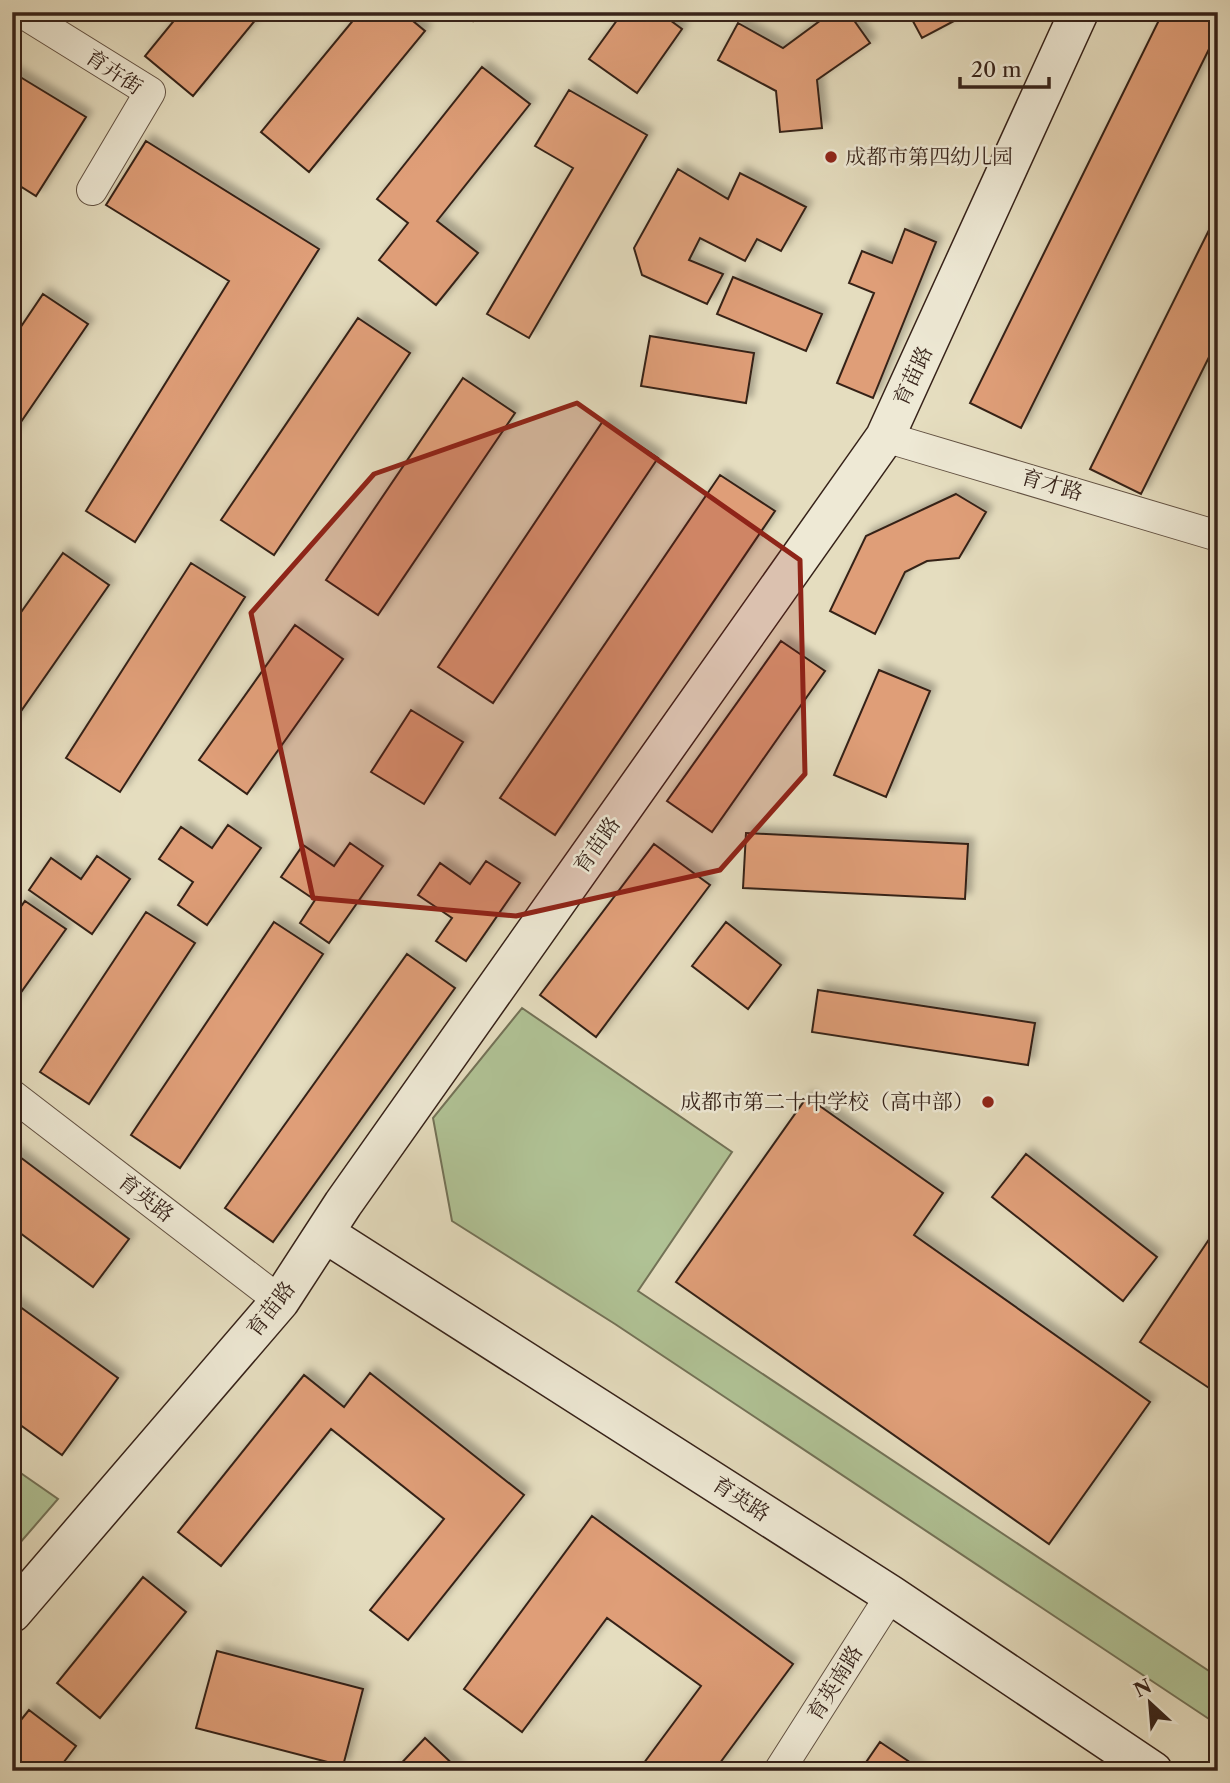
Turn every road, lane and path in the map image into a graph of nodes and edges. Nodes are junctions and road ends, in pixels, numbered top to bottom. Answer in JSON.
{"nodes":[{"id":1,"x":22,"y":12,"type":"edge"},
{"id":2,"x":1079,"y":12,"type":"edge"},
{"id":3,"x":92,"y":190,"type":"dead end"},
{"id":4,"x":885,"y":436,"type":"junction"},
{"id":5,"x":1218,"y":536,"type":"edge"},
{"id":6,"x":12,"y":1095,"type":"edge"},
{"id":7,"x":326,"y":1234,"type":"junction"},
{"id":8,"x":280,"y":1301,"type":"junction"},
{"id":9,"x":891,"y":1595,"type":"junction"},
{"id":10,"x":12,"y":1613,"type":"edge"},
{"id":11,"x":779,"y":1771,"type":"edge"},
{"id":12,"x":1153,"y":1771,"type":"edge"}],
"edges":[{"from":1,"to":3,"type":"street","name":"育卉街"},
{"from":2,"to":4,"type":"street","name":"育苗路"},
{"from":4,"to":5,"type":"street","name":"育才路"},
{"from":4,"to":7,"type":"street","name":"育苗路"},
{"from":6,"to":8,"type":"street","name":"育英路"},
{"from":7,"to":8,"type":"street","name":"育苗路"},
{"from":7,"to":9,"type":"street","name":"育英路"},
{"from":8,"to":10,"type":"street","name":"育苗路"},
{"from":9,"to":11,"type":"street","name":"育英南路"},
{"from":9,"to":12,"type":"street","name":"育英路"}]}
